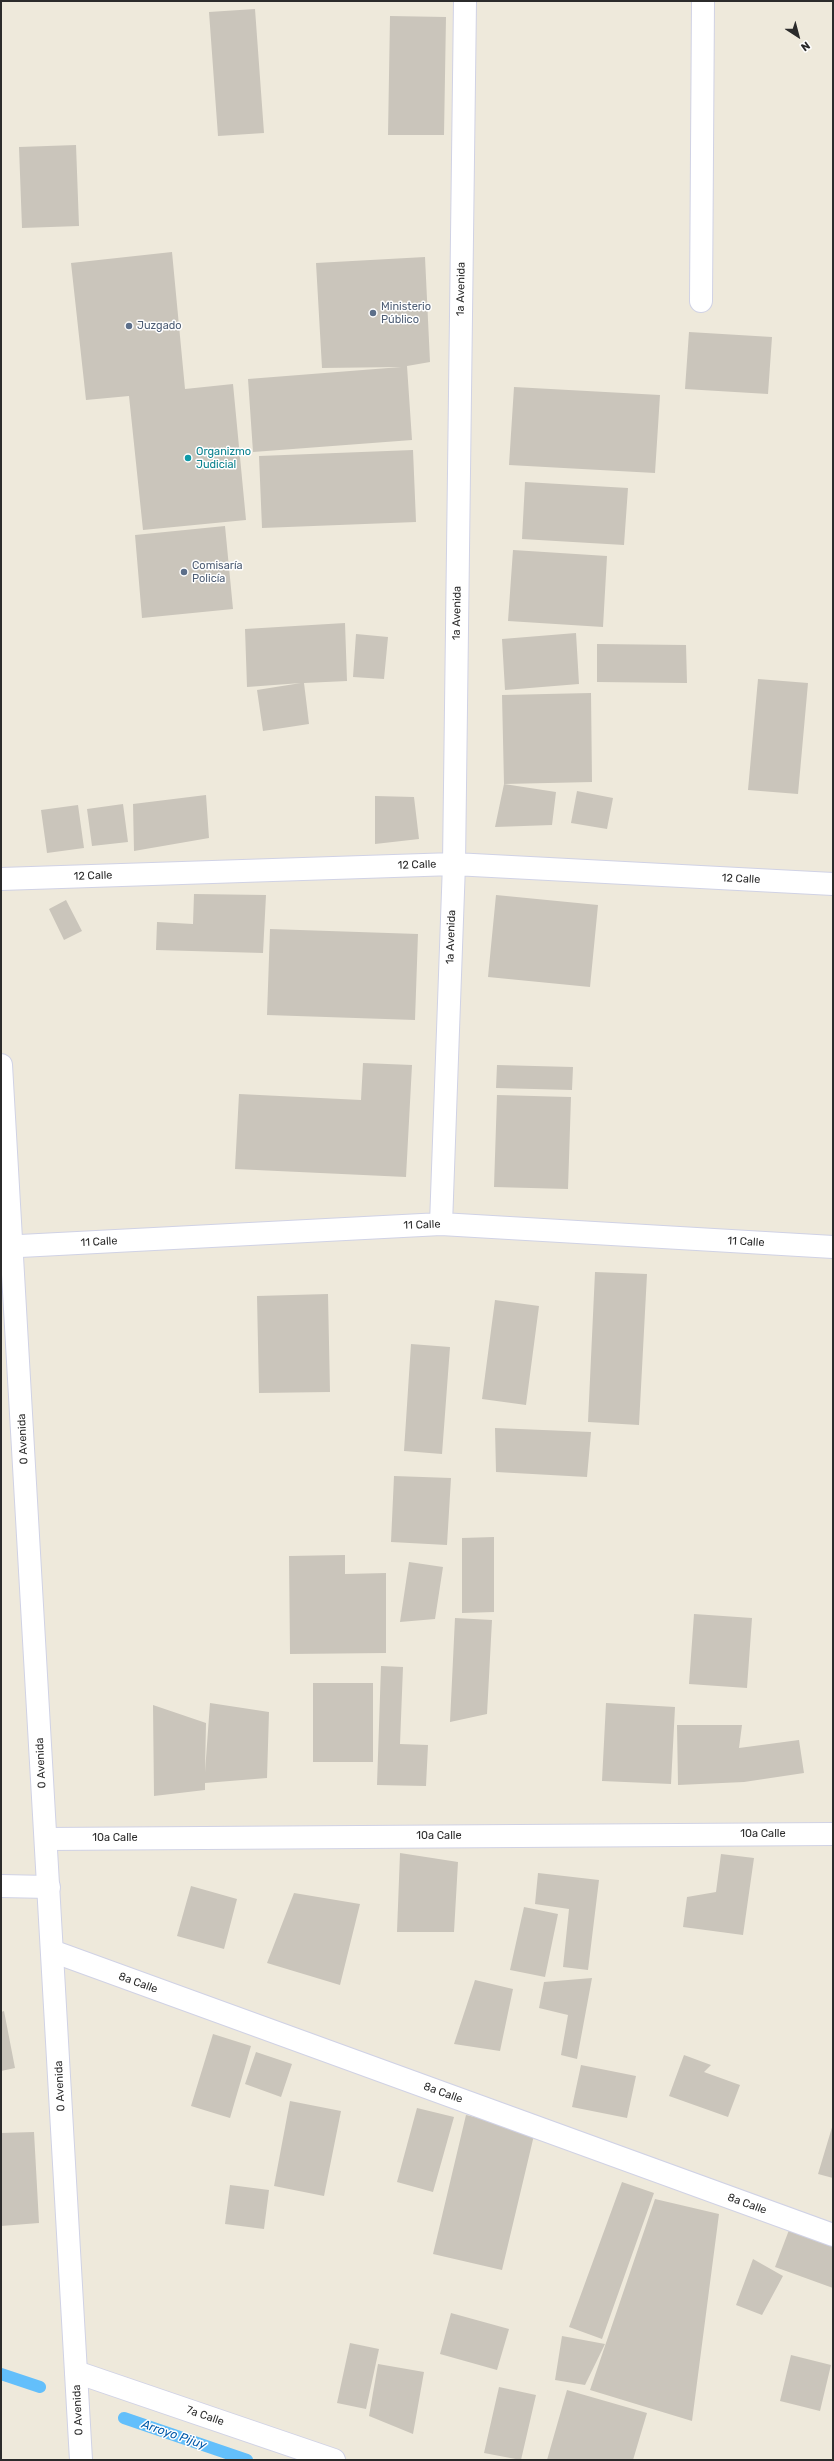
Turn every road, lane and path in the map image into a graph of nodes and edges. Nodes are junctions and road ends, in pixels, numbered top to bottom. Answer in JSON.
{"nodes":[{"id":1,"x":464,"y":1,"type":"edge"},
{"id":2,"x":703,"y":1,"type":"edge"},
{"id":3,"x":701,"y":301,"type":"dead end"},
{"id":4,"x":454,"y":864,"type":"junction"},
{"id":5,"x":1,"y":879,"type":"edge"},
{"id":6,"x":833,"y":884,"type":"edge"},
{"id":7,"x":1,"y":1065,"type":"edge"},
{"id":8,"x":441,"y":1224,"type":"junction"},
{"id":9,"x":6,"y":1247,"type":"edge"},
{"id":10,"x":833,"y":1247,"type":"edge"},
{"id":11,"x":833,"y":1834,"type":"edge"},
{"id":12,"x":46,"y":1839,"type":"junction"},
{"id":13,"x":1,"y":1886,"type":"edge"},
{"id":14,"x":48,"y":1887,"type":"junction"},
{"id":15,"x":52,"y":1952,"type":"junction"},
{"id":16,"x":833,"y":2235,"type":"edge"},
{"id":17,"x":76,"y":2372,"type":"junction"},
{"id":18,"x":81,"y":2460,"type":"edge"},
{"id":19,"x":334,"y":2460,"type":"edge"}],
"edges":[{"from":1,"to":4,"type":"street","name":"1a Avenida"},
{"from":2,"to":3,"type":"street"},
{"from":4,"to":5,"type":"street","name":"12 Calle"},
{"from":4,"to":6,"type":"street","name":"12 Calle"},
{"from":4,"to":8,"type":"street","name":"1a Avenida"},
{"from":7,"to":9,"type":"street","name":"0 Avenida"},
{"from":8,"to":9,"type":"street","name":"11 Calle"},
{"from":8,"to":10,"type":"street","name":"11 Calle"},
{"from":9,"to":12,"type":"street","name":"0 Avenida"},
{"from":11,"to":12,"type":"street","name":"10a Calle"},
{"from":12,"to":14,"type":"street","name":"0 Avenida"},
{"from":13,"to":14,"type":"street"},
{"from":14,"to":15,"type":"street","name":"0 Avenida"},
{"from":15,"to":16,"type":"street","name":"8a Calle"},
{"from":15,"to":17,"type":"street","name":"0 Avenida"},
{"from":17,"to":18,"type":"street","name":"0 Avenida"},
{"from":17,"to":19,"type":"street","name":"7a Calle"}]}
